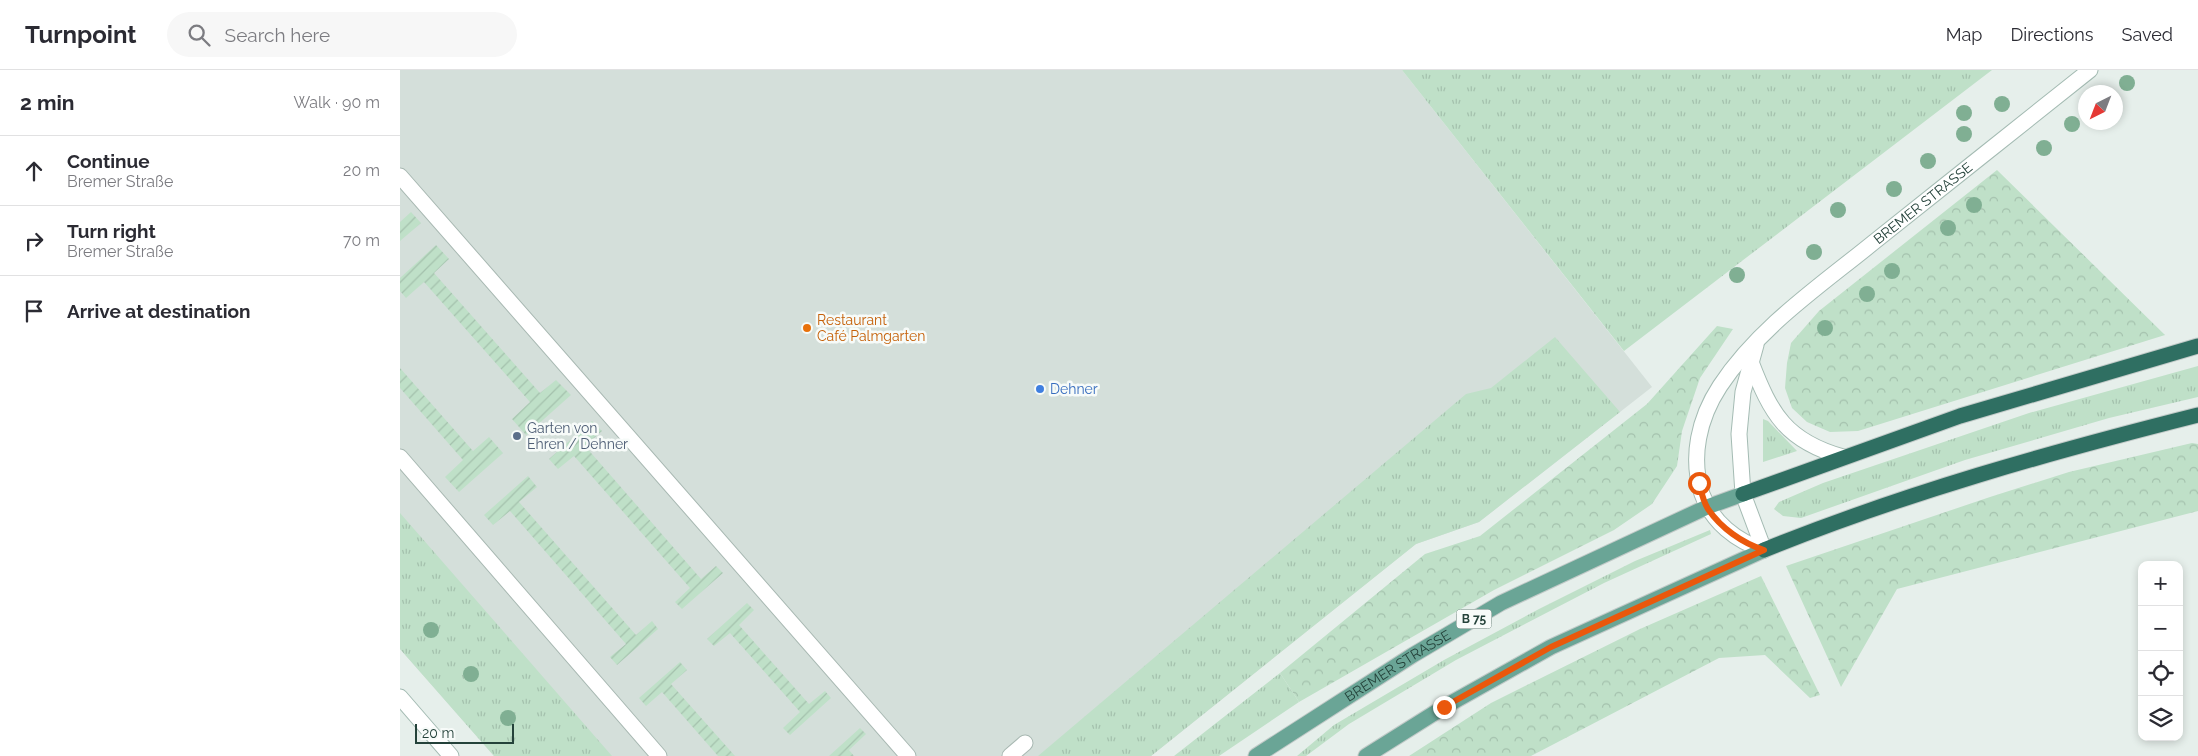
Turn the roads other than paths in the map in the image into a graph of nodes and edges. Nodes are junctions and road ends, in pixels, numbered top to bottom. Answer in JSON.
{"nodes":[{"id":1,"x":2090,"y":70,"type":"edge"},
{"id":2,"x":400,"y":176,"type":"edge"},
{"id":3,"x":1758,"y":339,"type":"junction"},
{"id":4,"x":2198,"y":346,"type":"edge"},
{"id":5,"x":1751,"y":362,"type":"junction"},
{"id":6,"x":2198,"y":415,"type":"edge"},
{"id":7,"x":400,"y":457,"type":"edge"},
{"id":8,"x":1843,"y":457,"type":"junction"},
{"id":9,"x":1743,"y":494,"type":"junction"},
{"id":10,"x":1707,"y":507,"type":"junction"},
{"id":11,"x":1764,"y":550,"type":"junction"},
{"id":12,"x":400,"y":697,"type":"edge"},
{"id":13,"x":1025,"y":744,"type":"dead end"},
{"id":14,"x":451,"y":756,"type":"edge"},
{"id":15,"x":659,"y":756,"type":"edge"},
{"id":16,"x":908,"y":756,"type":"edge"},
{"id":17,"x":1010,"y":756,"type":"edge"},
{"id":18,"x":1256,"y":756,"type":"edge"},
{"id":19,"x":1366,"y":756,"type":"edge"}],
"edges":[{"from":1,"to":3,"type":"main road","name":"BREMER STRASSE"},
{"from":2,"to":16,"type":"main road"},
{"from":3,"to":5,"type":"main road"},
{"from":3,"to":10,"type":"main road","name":"BREMER STRASSE"},
{"from":4,"to":8,"type":"highway"},
{"from":5,"to":8,"type":"main road"},
{"from":5,"to":9,"type":"main road"},
{"from":6,"to":11,"type":"highway"},
{"from":7,"to":15,"type":"main road"},
{"from":8,"to":9,"type":"highway"},
{"from":9,"to":10,"type":"main road","name":"BREMER STRASSE","number":"B 75"},
{"from":9,"to":11,"type":"main road"},
{"from":10,"to":11,"type":"main road","name":"BREMER STRASSE"},
{"from":10,"to":18,"type":"main road","name":"BREMER STRASSE","number":"B 75"},
{"from":11,"to":19,"type":"main road"},
{"from":12,"to":14,"type":"main road"},
{"from":13,"to":17,"type":"main road"}]}
